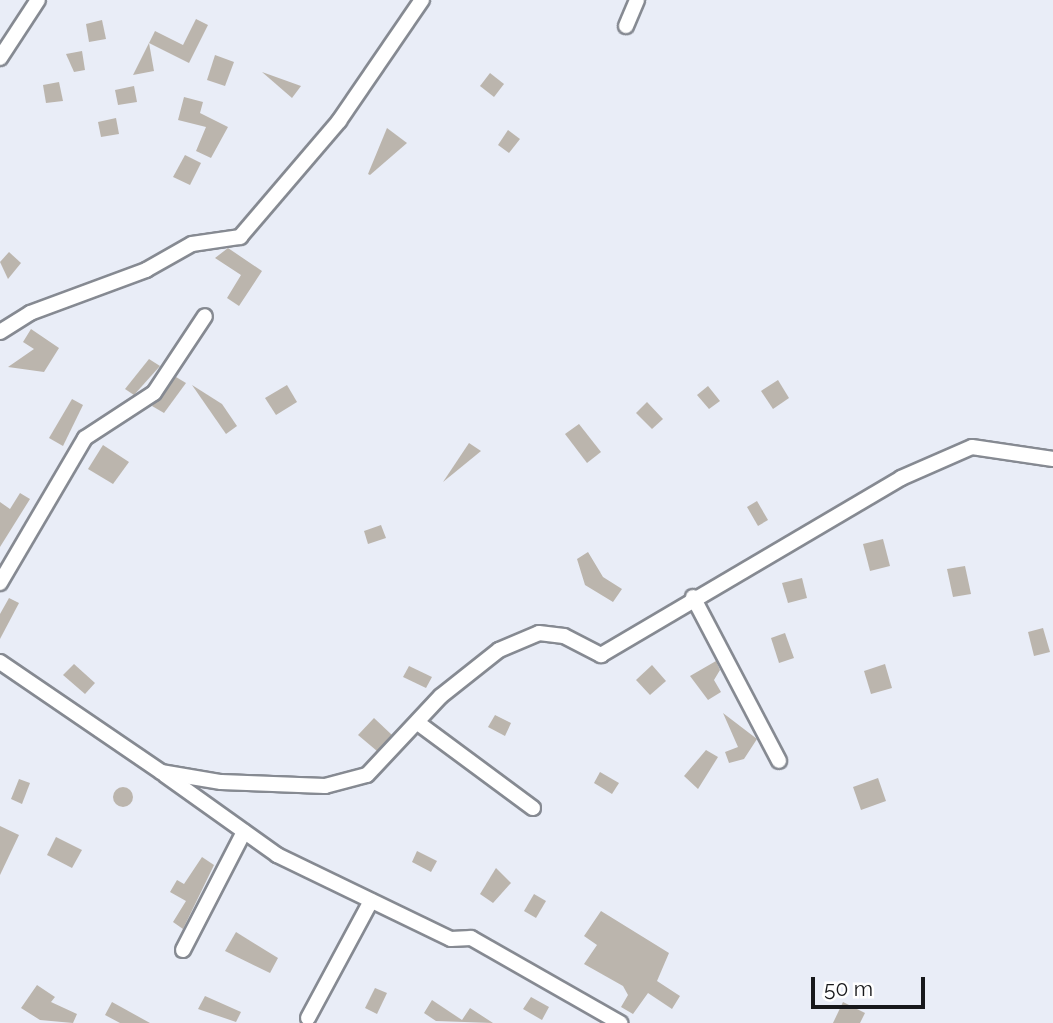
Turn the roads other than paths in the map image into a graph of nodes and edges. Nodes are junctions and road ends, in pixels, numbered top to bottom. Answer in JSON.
{"nodes":[{"id":1,"x":38,"y":0,"type":"edge"},
{"id":2,"x":422,"y":0,"type":"edge"},
{"id":3,"x":638,"y":0,"type":"edge"},
{"id":4,"x":626,"y":26,"type":"dead end"},
{"id":5,"x":0,"y":58,"type":"edge"},
{"id":6,"x":205,"y":316,"type":"dead end"},
{"id":7,"x":0,"y":332,"type":"edge"},
{"id":8,"x":1053,"y":460,"type":"edge"},
{"id":9,"x":0,"y":583,"type":"edge"},
{"id":10,"x":693,"y":597,"type":"junction"},
{"id":11,"x":0,"y":662,"type":"edge"},
{"id":12,"x":418,"y":723,"type":"junction"},
{"id":13,"x":779,"y":761,"type":"dead end"},
{"id":14,"x":161,"y":772,"type":"junction"},
{"id":15,"x":533,"y":808,"type":"dead end"},
{"id":16,"x":244,"y":832,"type":"junction"},
{"id":17,"x":371,"y":901,"type":"junction"},
{"id":18,"x":183,"y":950,"type":"dead end"},
{"id":19,"x":308,"y":1018,"type":"dead end"},
{"id":20,"x":620,"y":1023,"type":"edge"}],
"edges":[{"from":1,"to":5,"type":"street"},
{"from":2,"to":7,"type":"street"},
{"from":3,"to":4,"type":"street"},
{"from":6,"to":9,"type":"street"},
{"from":8,"to":10,"type":"street"},
{"from":10,"to":12,"type":"street"},
{"from":10,"to":13,"type":"street"},
{"from":11,"to":14,"type":"street"},
{"from":12,"to":14,"type":"street"},
{"from":12,"to":15,"type":"street"},
{"from":14,"to":16,"type":"street"},
{"from":16,"to":17,"type":"street"},
{"from":16,"to":18,"type":"street"},
{"from":17,"to":19,"type":"street"},
{"from":17,"to":20,"type":"street"}]}
